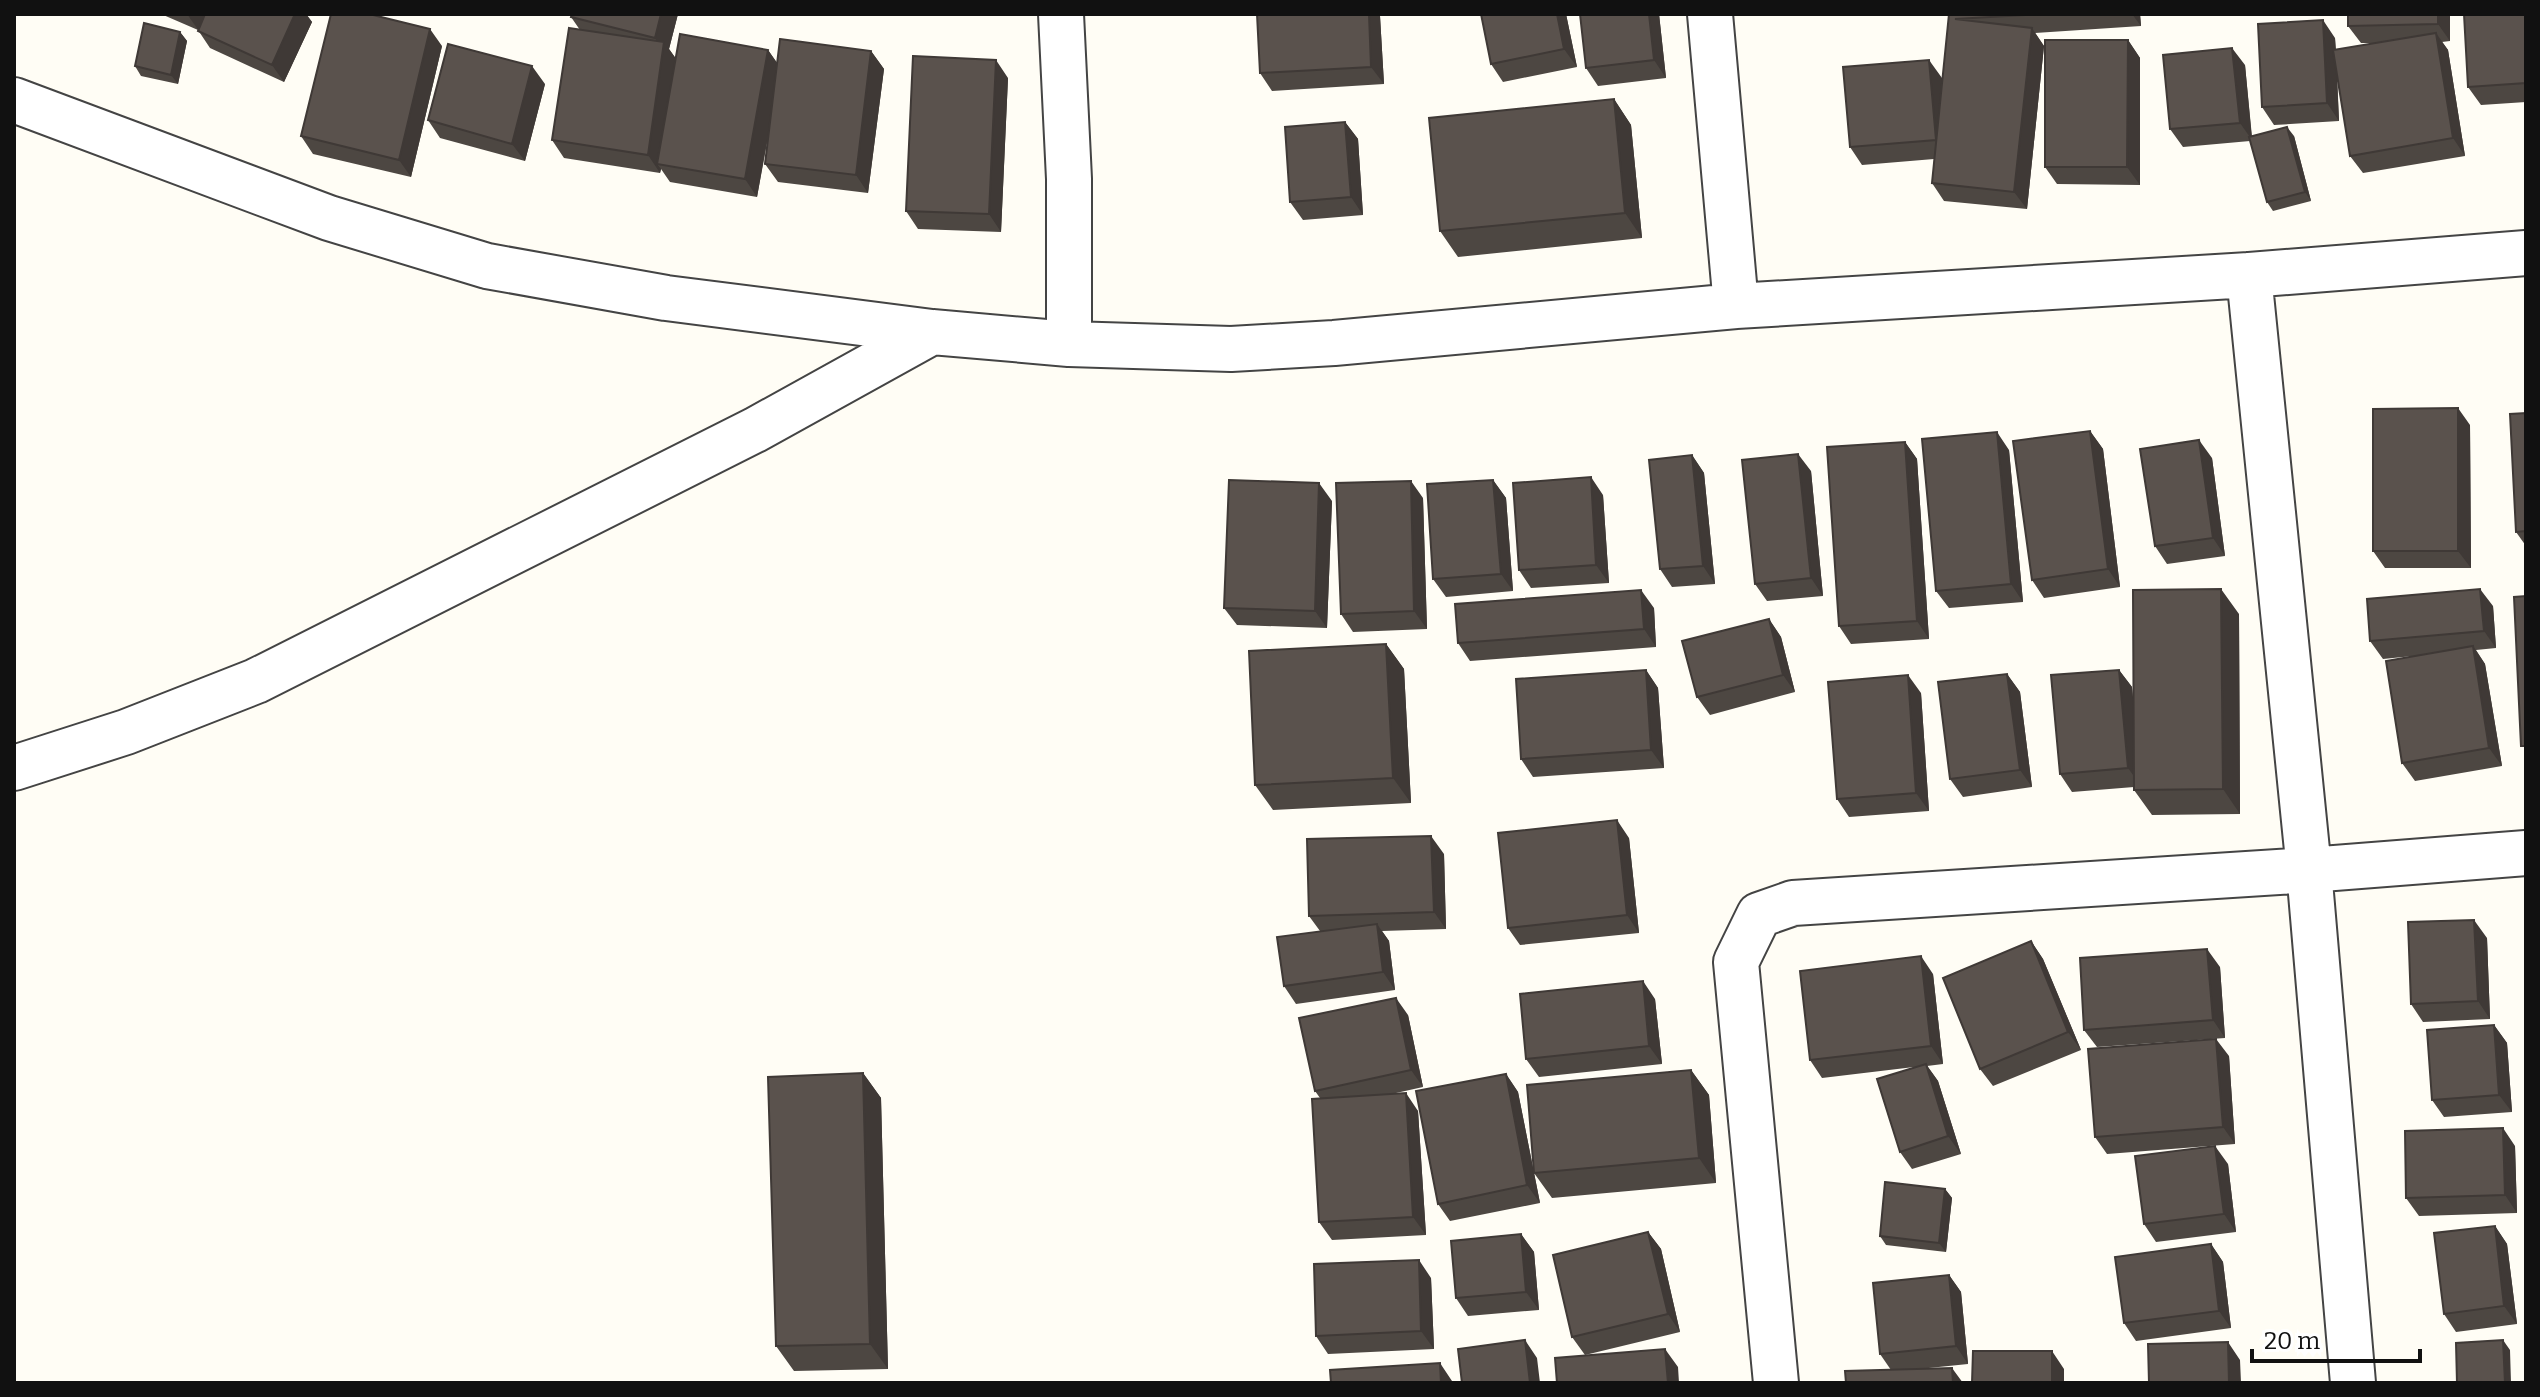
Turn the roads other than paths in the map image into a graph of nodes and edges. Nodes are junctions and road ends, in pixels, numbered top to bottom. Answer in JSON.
{"nodes":[{"id":1,"x":1061,"y":14,"type":"edge"},
{"id":2,"x":1710,"y":14,"type":"edge"},
{"id":3,"x":14,"y":100,"type":"edge"},
{"id":4,"x":2526,"y":253,"type":"edge"},
{"id":5,"x":2249,"y":275,"type":"junction"},
{"id":6,"x":1736,"y":306,"type":"junction"},
{"id":7,"x":932,"y":332,"type":"junction"},
{"id":8,"x":1069,"y":344,"type":"junction"},
{"id":9,"x":14,"y":768,"type":"edge"},
{"id":10,"x":2526,"y":853,"type":"edge"},
{"id":11,"x":2309,"y":870,"type":"junction"},
{"id":12,"x":1776,"y":1383,"type":"edge"},
{"id":13,"x":2353,"y":1383,"type":"edge"}],
"edges":[{"from":1,"to":8,"type":"street"},
{"from":2,"to":6,"type":"street"},
{"from":3,"to":7,"type":"street"},
{"from":4,"to":5,"type":"street"},
{"from":5,"to":6,"type":"street"},
{"from":5,"to":11,"type":"street"},
{"from":6,"to":8,"type":"street"},
{"from":7,"to":8,"type":"street"},
{"from":7,"to":9,"type":"street"},
{"from":10,"to":11,"type":"street"},
{"from":11,"to":12,"type":"street"},
{"from":11,"to":13,"type":"street"}]}
